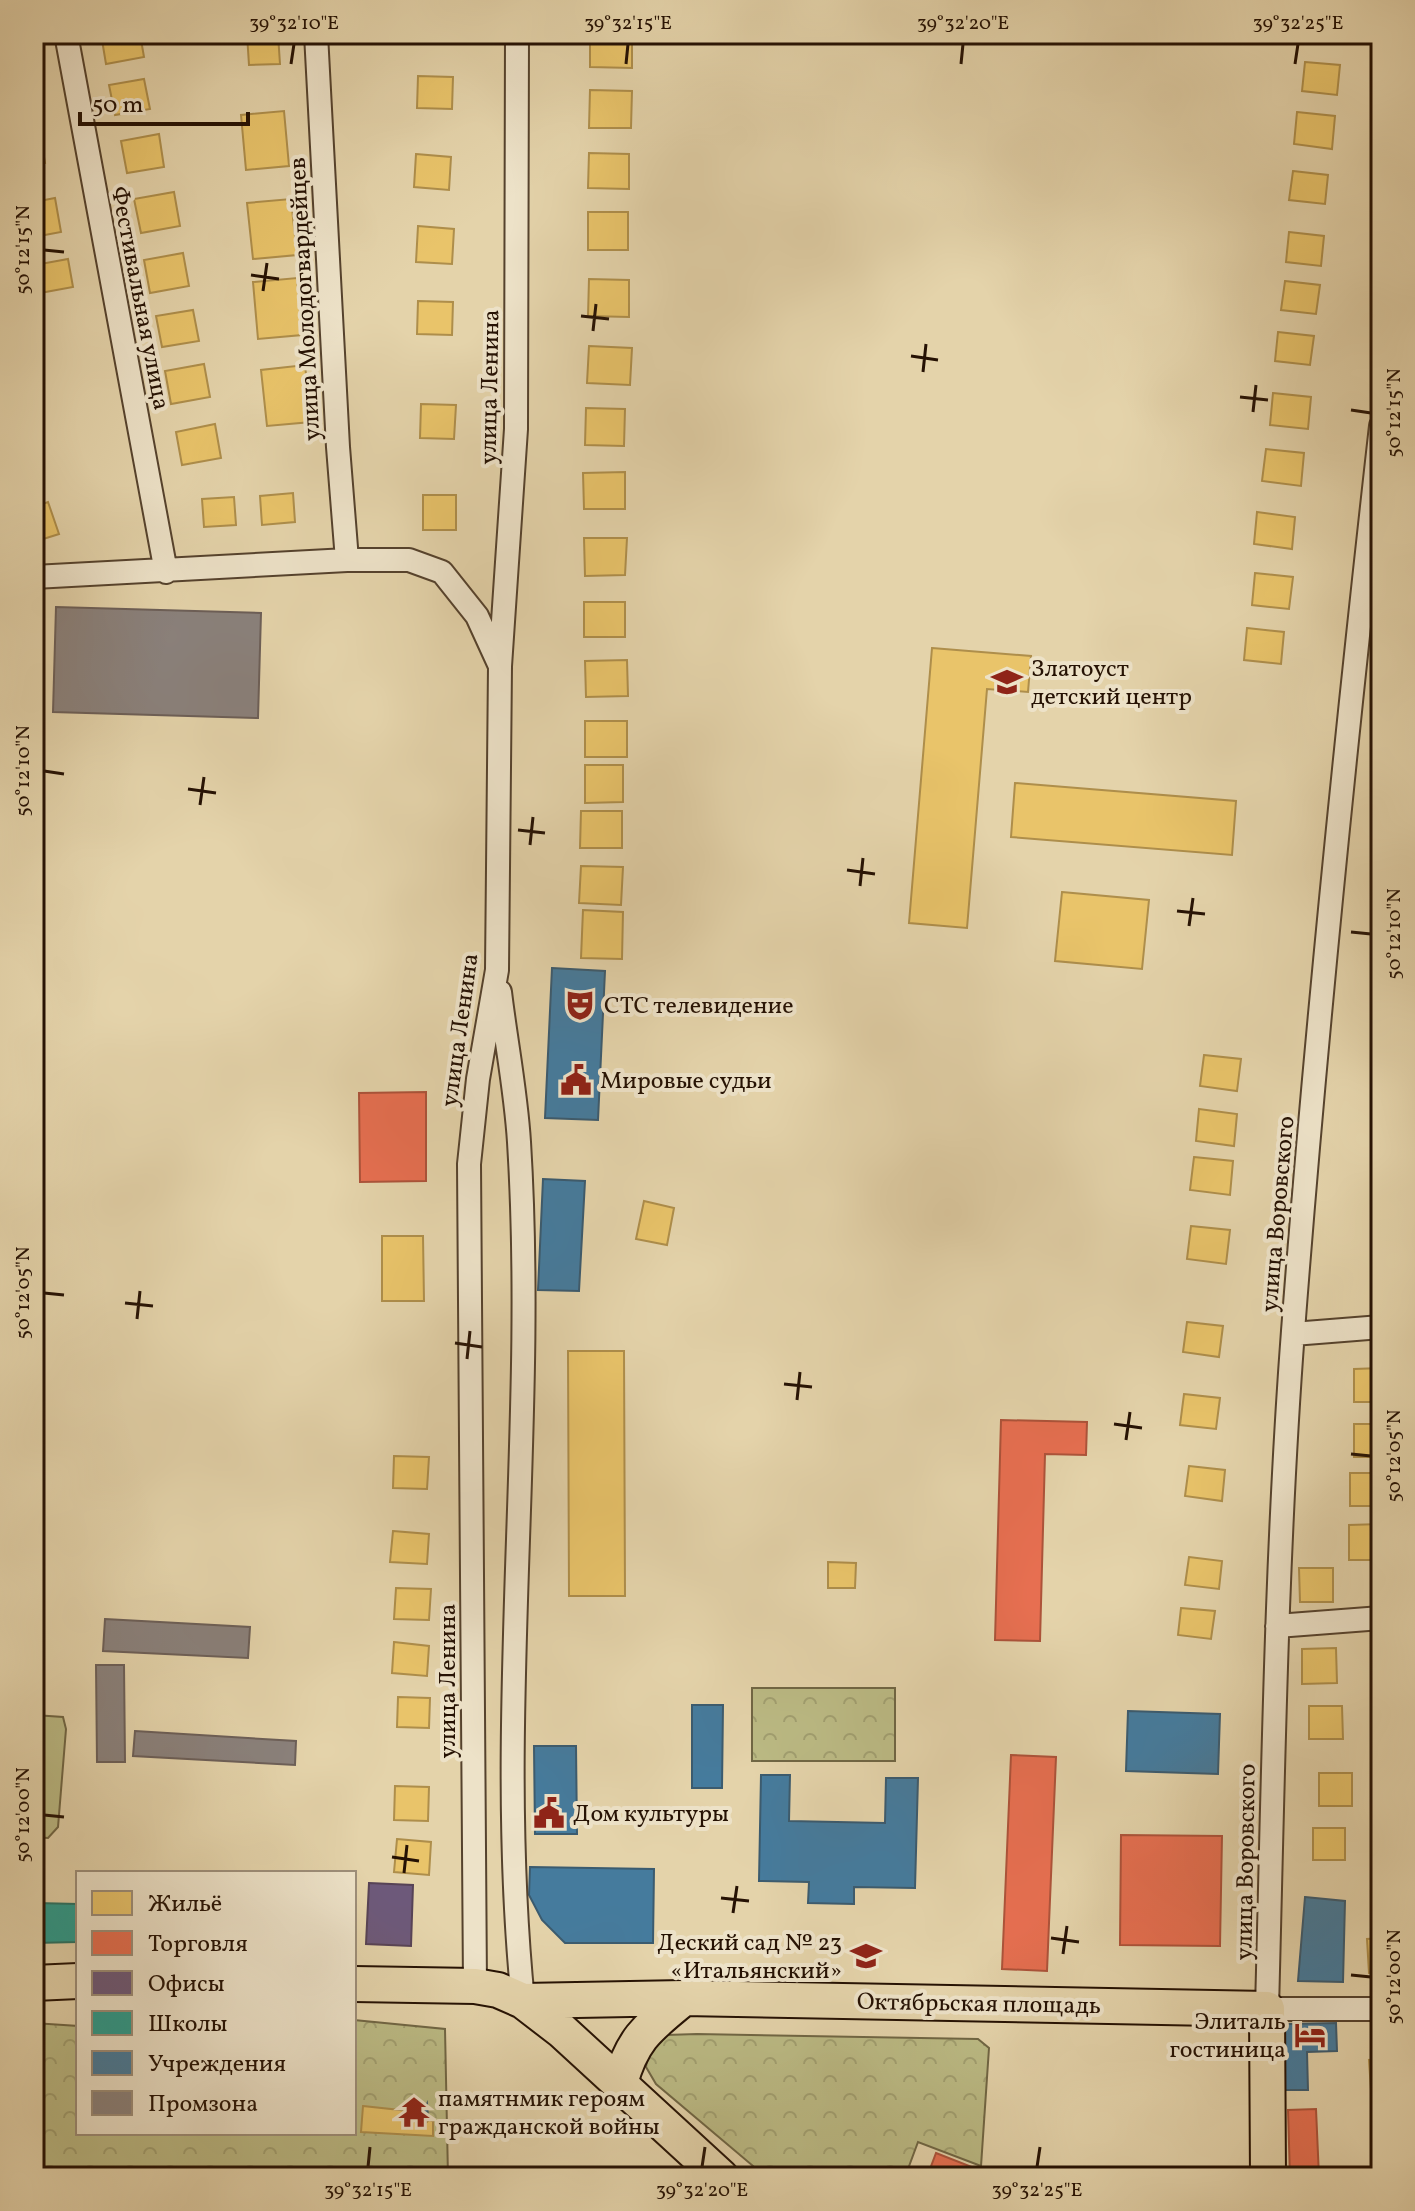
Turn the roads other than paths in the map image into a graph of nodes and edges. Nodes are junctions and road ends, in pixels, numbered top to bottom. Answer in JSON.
{"nodes":[{"id":1,"x":66,"y":34,"type":"edge"},
{"id":2,"x":316,"y":34,"type":"edge"},
{"id":3,"x":517,"y":34,"type":"edge"},
{"id":4,"x":1381,"y":426,"type":"edge"},
{"id":5,"x":347,"y":560,"type":"junction"},
{"id":6,"x":166,"y":572,"type":"junction"},
{"id":7,"x":34,"y":577,"type":"edge"},
{"id":8,"x":500,"y":666,"type":"junction"},
{"id":9,"x":497,"y":970,"type":"junction"},
{"id":10,"x":1381,"y":1327,"type":"edge"},
{"id":11,"x":1293,"y":1334,"type":"junction"},
{"id":12,"x":1381,"y":1618,"type":"edge"},
{"id":13,"x":1277,"y":1626,"type":"junction"},
{"id":14,"x":76,"y":1981,"type":"edge"},
{"id":15,"x":34,"y":1983,"type":"edge"},
{"id":16,"x":356,"y":1984,"type":"edge"},
{"id":17,"x":475,"y":1986,"type":"junction"},
{"id":18,"x":684,"y":1998,"type":"junction"},
{"id":19,"x":523,"y":2001,"type":"junction"},
{"id":20,"x":1267,"y":2009,"type":"junction"},
{"id":21,"x":1381,"y":2009,"type":"edge"},
{"id":22,"x":620,"y":2083,"type":"junction"},
{"id":23,"x":721,"y":2177,"type":"edge"},
{"id":24,"x":1268,"y":2177,"type":"edge"}],
"edges":[{"from":1,"to":6,"type":"street","name":"Фестивальная улица"},
{"from":2,"to":5,"type":"street","name":"улица Молодогвардейцев"},
{"from":3,"to":8,"type":"street","name":"улица Ленина"},
{"from":4,"to":11,"type":"street","name":"улица Воровского"},
{"from":5,"to":6,"type":"street"},
{"from":5,"to":8,"type":"street"},
{"from":6,"to":7,"type":"street"},
{"from":8,"to":9,"type":"street","name":"улица Ленина"},
{"from":9,"to":17,"type":"street","name":"улица Ленина"},
{"from":9,"to":19,"type":"street"},
{"from":10,"to":11,"type":"street"},
{"from":11,"to":13,"type":"street","name":"улица Воровского"},
{"from":12,"to":13,"type":"street"},
{"from":13,"to":20,"type":"street","name":"улица Воровского"},
{"from":14,"to":15,"type":"main road"},
{"from":16,"to":17,"type":"main road","name":"Октябрьская площадь"},
{"from":17,"to":19,"type":"main road","name":"Октябрьская площадь"},
{"from":18,"to":19,"type":"main road","name":"Октябрьская площадь"},
{"from":18,"to":20,"type":"main road","name":"Октябрьская площадь"},
{"from":18,"to":22,"type":"main road"},
{"from":19,"to":22,"type":"main road","name":"Октябрьская площадь"},
{"from":20,"to":21,"type":"street"},
{"from":20,"to":24,"type":"main road"},
{"from":22,"to":23,"type":"main road","name":"Октябрьская площадь"}]}
